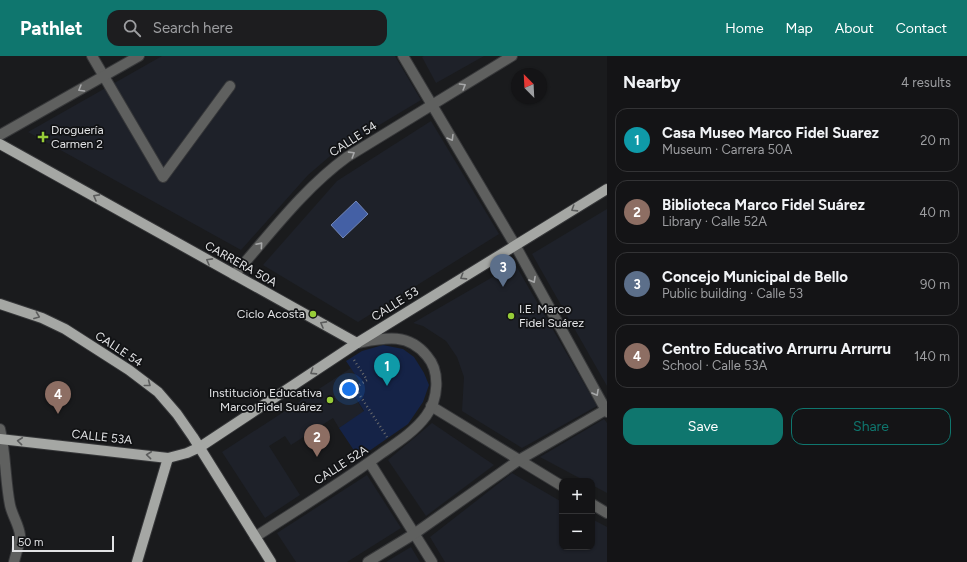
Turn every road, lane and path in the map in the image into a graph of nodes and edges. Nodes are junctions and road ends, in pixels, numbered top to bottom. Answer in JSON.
{"nodes":[{"id":1,"x":92,"y":56,"type":"edge"},
{"id":2,"x":140,"y":56,"type":"edge"},
{"id":3,"x":403,"y":56,"type":"edge"},
{"id":4,"x":512,"y":56,"type":"edge"},
{"id":5,"x":104,"y":76,"type":"junction"},
{"id":6,"x":230,"y":86,"type":"dead end"},
{"id":7,"x":432,"y":105,"type":"junction"},
{"id":8,"x":0,"y":135,"type":"edge"},
{"id":9,"x":0,"y":144,"type":"edge"},
{"id":10,"x":607,"y":188,"type":"edge"},
{"id":11,"x":515,"y":246,"type":"junction"},
{"id":12,"x":234,"y":275,"type":"junction"},
{"id":13,"x":0,"y":304,"type":"edge"},
{"id":14,"x":357,"y":343,"type":"junction"},
{"id":15,"x":354,"y":360,"type":"dead end"},
{"id":16,"x":431,"y":406,"type":"junction"},
{"id":17,"x":607,"y":410,"type":"edge"},
{"id":18,"x":0,"y":429,"type":"edge"},
{"id":19,"x":1,"y":439,"type":"edge"},
{"id":20,"x":393,"y":446,"type":"junction"},
{"id":21,"x":200,"y":447,"type":"junction"},
{"id":22,"x":168,"y":458,"type":"junction"},
{"id":23,"x":519,"y":460,"type":"junction"},
{"id":24,"x":370,"y":463,"type":"junction"},
{"id":25,"x":559,"y":484,"type":"edge"},
{"id":26,"x":595,"y":506,"type":"edge"},
{"id":27,"x":607,"y":513,"type":"edge"},
{"id":28,"x":414,"y":534,"type":"junction"},
{"id":29,"x":255,"y":537,"type":"junction"},
{"id":30,"x":14,"y":562,"type":"edge"},
{"id":31,"x":137,"y":562,"type":"edge"},
{"id":32,"x":271,"y":562,"type":"edge"},
{"id":33,"x":368,"y":562,"type":"edge"},
{"id":34,"x":432,"y":562,"type":"edge"}],
"edges":[{"from":1,"to":5,"type":"street"},
{"from":2,"to":5,"type":"street"},
{"from":3,"to":7,"type":"street"},
{"from":7,"to":4,"type":"street","name":"CALLE 54","one_way":true},
{"from":5,"to":6,"type":"street"},
{"from":5,"to":8,"type":"street","one_way":true},
{"from":7,"to":11,"type":"street","one_way":true},
{"from":12,"to":7,"type":"street","name":"CALLE 54","one_way":true},
{"from":12,"to":9,"type":"main road","name":"CARRERA 50A","one_way":true},
{"from":10,"to":11,"type":"main road","name":"CALLE 53","one_way":true},
{"from":11,"to":14,"type":"main road","name":"CALLE 53","one_way":true},
{"from":11,"to":17,"type":"street","one_way":true},
{"from":14,"to":12,"type":"main road","name":"CARRERA 50A","one_way":true},
{"from":13,"to":21,"type":"main road","name":"CALLE 54","one_way":true},
{"from":14,"to":16,"type":"street"},
{"from":14,"to":21,"type":"main road","name":"CALLE 53","one_way":true},
{"from":15,"to":20,"type":"path"},
{"from":16,"to":20,"type":"street","name":"CALLE 52A"},
{"from":16,"to":23,"type":"street"},
{"from":17,"to":23,"type":"street"},
{"from":18,"to":19,"type":"street"},
{"from":22,"to":19,"type":"main road","name":"CALLE 53A","one_way":true},
{"from":19,"to":30,"type":"street"},
{"from":20,"to":24,"type":"street","name":"CALLE 52A"},
{"from":21,"to":22,"type":"main road","name":"CALLE 53A"},
{"from":21,"to":29,"type":"main road","name":"CALLE 54"},
{"from":22,"to":31,"type":"main road"},
{"from":23,"to":25,"type":"street"},
{"from":23,"to":28,"type":"street"},
{"from":24,"to":28,"type":"street"},
{"from":24,"to":29,"type":"street","name":"CALLE 52A"},
{"from":26,"to":27,"type":"street"},
{"from":28,"to":33,"type":"street"},
{"from":28,"to":34,"type":"street"},
{"from":29,"to":32,"type":"main road","name":"CALLE 54"}]}
